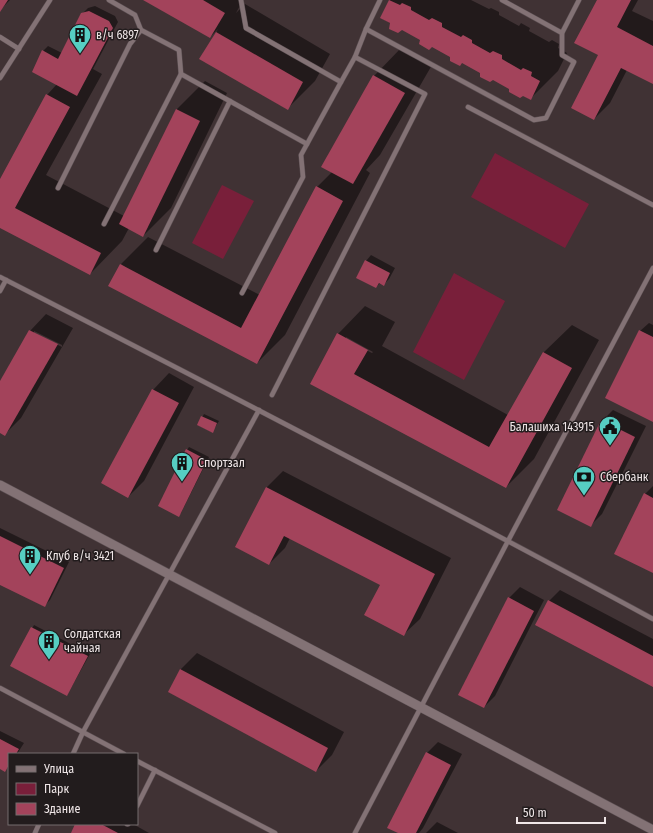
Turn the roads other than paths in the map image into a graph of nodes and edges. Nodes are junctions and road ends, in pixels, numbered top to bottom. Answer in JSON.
{"nodes":[{"id":1,"x":50,"y":0,"type":"edge"},
{"id":2,"x":109,"y":0,"type":"edge"},
{"id":3,"x":241,"y":0,"type":"edge"},
{"id":4,"x":380,"y":0,"type":"edge"},
{"id":5,"x":502,"y":0,"type":"edge"},
{"id":6,"x":579,"y":0,"type":"edge"},
{"id":7,"x":366,"y":29,"type":"junction"},
{"id":8,"x":141,"y":30,"type":"junction"},
{"id":9,"x":562,"y":33,"type":"junction"},
{"id":10,"x":0,"y":36,"type":"edge"},
{"id":11,"x":19,"y":49,"type":"junction"},
{"id":12,"x":355,"y":56,"type":"junction"},
{"id":13,"x":181,"y":74,"type":"junction"},
{"id":14,"x":0,"y":78,"type":"edge"},
{"id":15,"x":341,"y":82,"type":"junction"},
{"id":16,"x":230,"y":101,"type":"junction"},
{"id":17,"x":468,"y":107,"type":"dead end"},
{"id":18,"x":307,"y":144,"type":"junction"},
{"id":19,"x":58,"y":188,"type":"dead end"},
{"id":20,"x":653,"y":205,"type":"edge"},
{"id":21,"x":104,"y":224,"type":"dead end"},
{"id":22,"x":156,"y":250,"type":"dead end"},
{"id":23,"x":653,"y":268,"type":"edge"},
{"id":24,"x":0,"y":277,"type":"edge"},
{"id":25,"x":6,"y":280,"type":"junction"},
{"id":26,"x":0,"y":291,"type":"edge"},
{"id":27,"x":242,"y":293,"type":"dead end"},
{"id":28,"x":272,"y":395,"type":"dead end"},
{"id":29,"x":259,"y":410,"type":"junction"},
{"id":30,"x":0,"y":485,"type":"edge"},
{"id":31,"x":508,"y":541,"type":"junction"},
{"id":32,"x":169,"y":575,"type":"junction"},
{"id":33,"x":653,"y":619,"type":"edge"},
{"id":34,"x":0,"y":688,"type":"edge"},
{"id":35,"x":421,"y":708,"type":"junction"},
{"id":36,"x":83,"y":732,"type":"junction"},
{"id":37,"x":73,"y":753,"type":"edge"},
{"id":38,"x":122,"y":753,"type":"edge"},
{"id":39,"x":138,"y":762,"type":"edge"},
{"id":40,"x":155,"y":770,"type":"junction"},
{"id":41,"x":138,"y":804,"type":"edge"},
{"id":42,"x":653,"y":830,"type":"edge"},
{"id":43,"x":275,"y":833,"type":"edge"},
{"id":44,"x":355,"y":833,"type":"edge"}],
"edges":[{"from":1,"to":11,"type":"lane"},
{"from":2,"to":8,"type":"lane"},
{"from":3,"to":15,"type":"lane"},
{"from":4,"to":7,"type":"lane"},
{"from":5,"to":9,"type":"lane"},
{"from":6,"to":9,"type":"lane"},
{"from":7,"to":9,"type":"lane"},
{"from":7,"to":12,"type":"lane"},
{"from":8,"to":13,"type":"lane"},
{"from":8,"to":19,"type":"lane"},
{"from":10,"to":11,"type":"lane"},
{"from":11,"to":14,"type":"lane"},
{"from":12,"to":15,"type":"lane"},
{"from":12,"to":28,"type":"lane"},
{"from":13,"to":16,"type":"lane"},
{"from":13,"to":21,"type":"lane"},
{"from":15,"to":18,"type":"lane"},
{"from":16,"to":18,"type":"lane"},
{"from":16,"to":22,"type":"lane"},
{"from":17,"to":20,"type":"lane"},
{"from":18,"to":27,"type":"lane"},
{"from":23,"to":31,"type":"lane"},
{"from":24,"to":25,"type":"lane"},
{"from":25,"to":26,"type":"lane"},
{"from":25,"to":29,"type":"lane"},
{"from":29,"to":31,"type":"lane"},
{"from":29,"to":32,"type":"lane"},
{"from":30,"to":32,"type":"street"},
{"from":31,"to":33,"type":"lane"},
{"from":31,"to":35,"type":"lane"},
{"from":32,"to":35,"type":"street"},
{"from":32,"to":36,"type":"lane"},
{"from":34,"to":36,"type":"lane"},
{"from":35,"to":42,"type":"street"},
{"from":35,"to":44,"type":"lane"},
{"from":36,"to":37,"type":"lane"},
{"from":36,"to":38,"type":"lane"},
{"from":39,"to":40,"type":"lane"},
{"from":40,"to":41,"type":"lane"},
{"from":40,"to":43,"type":"lane"}]}
